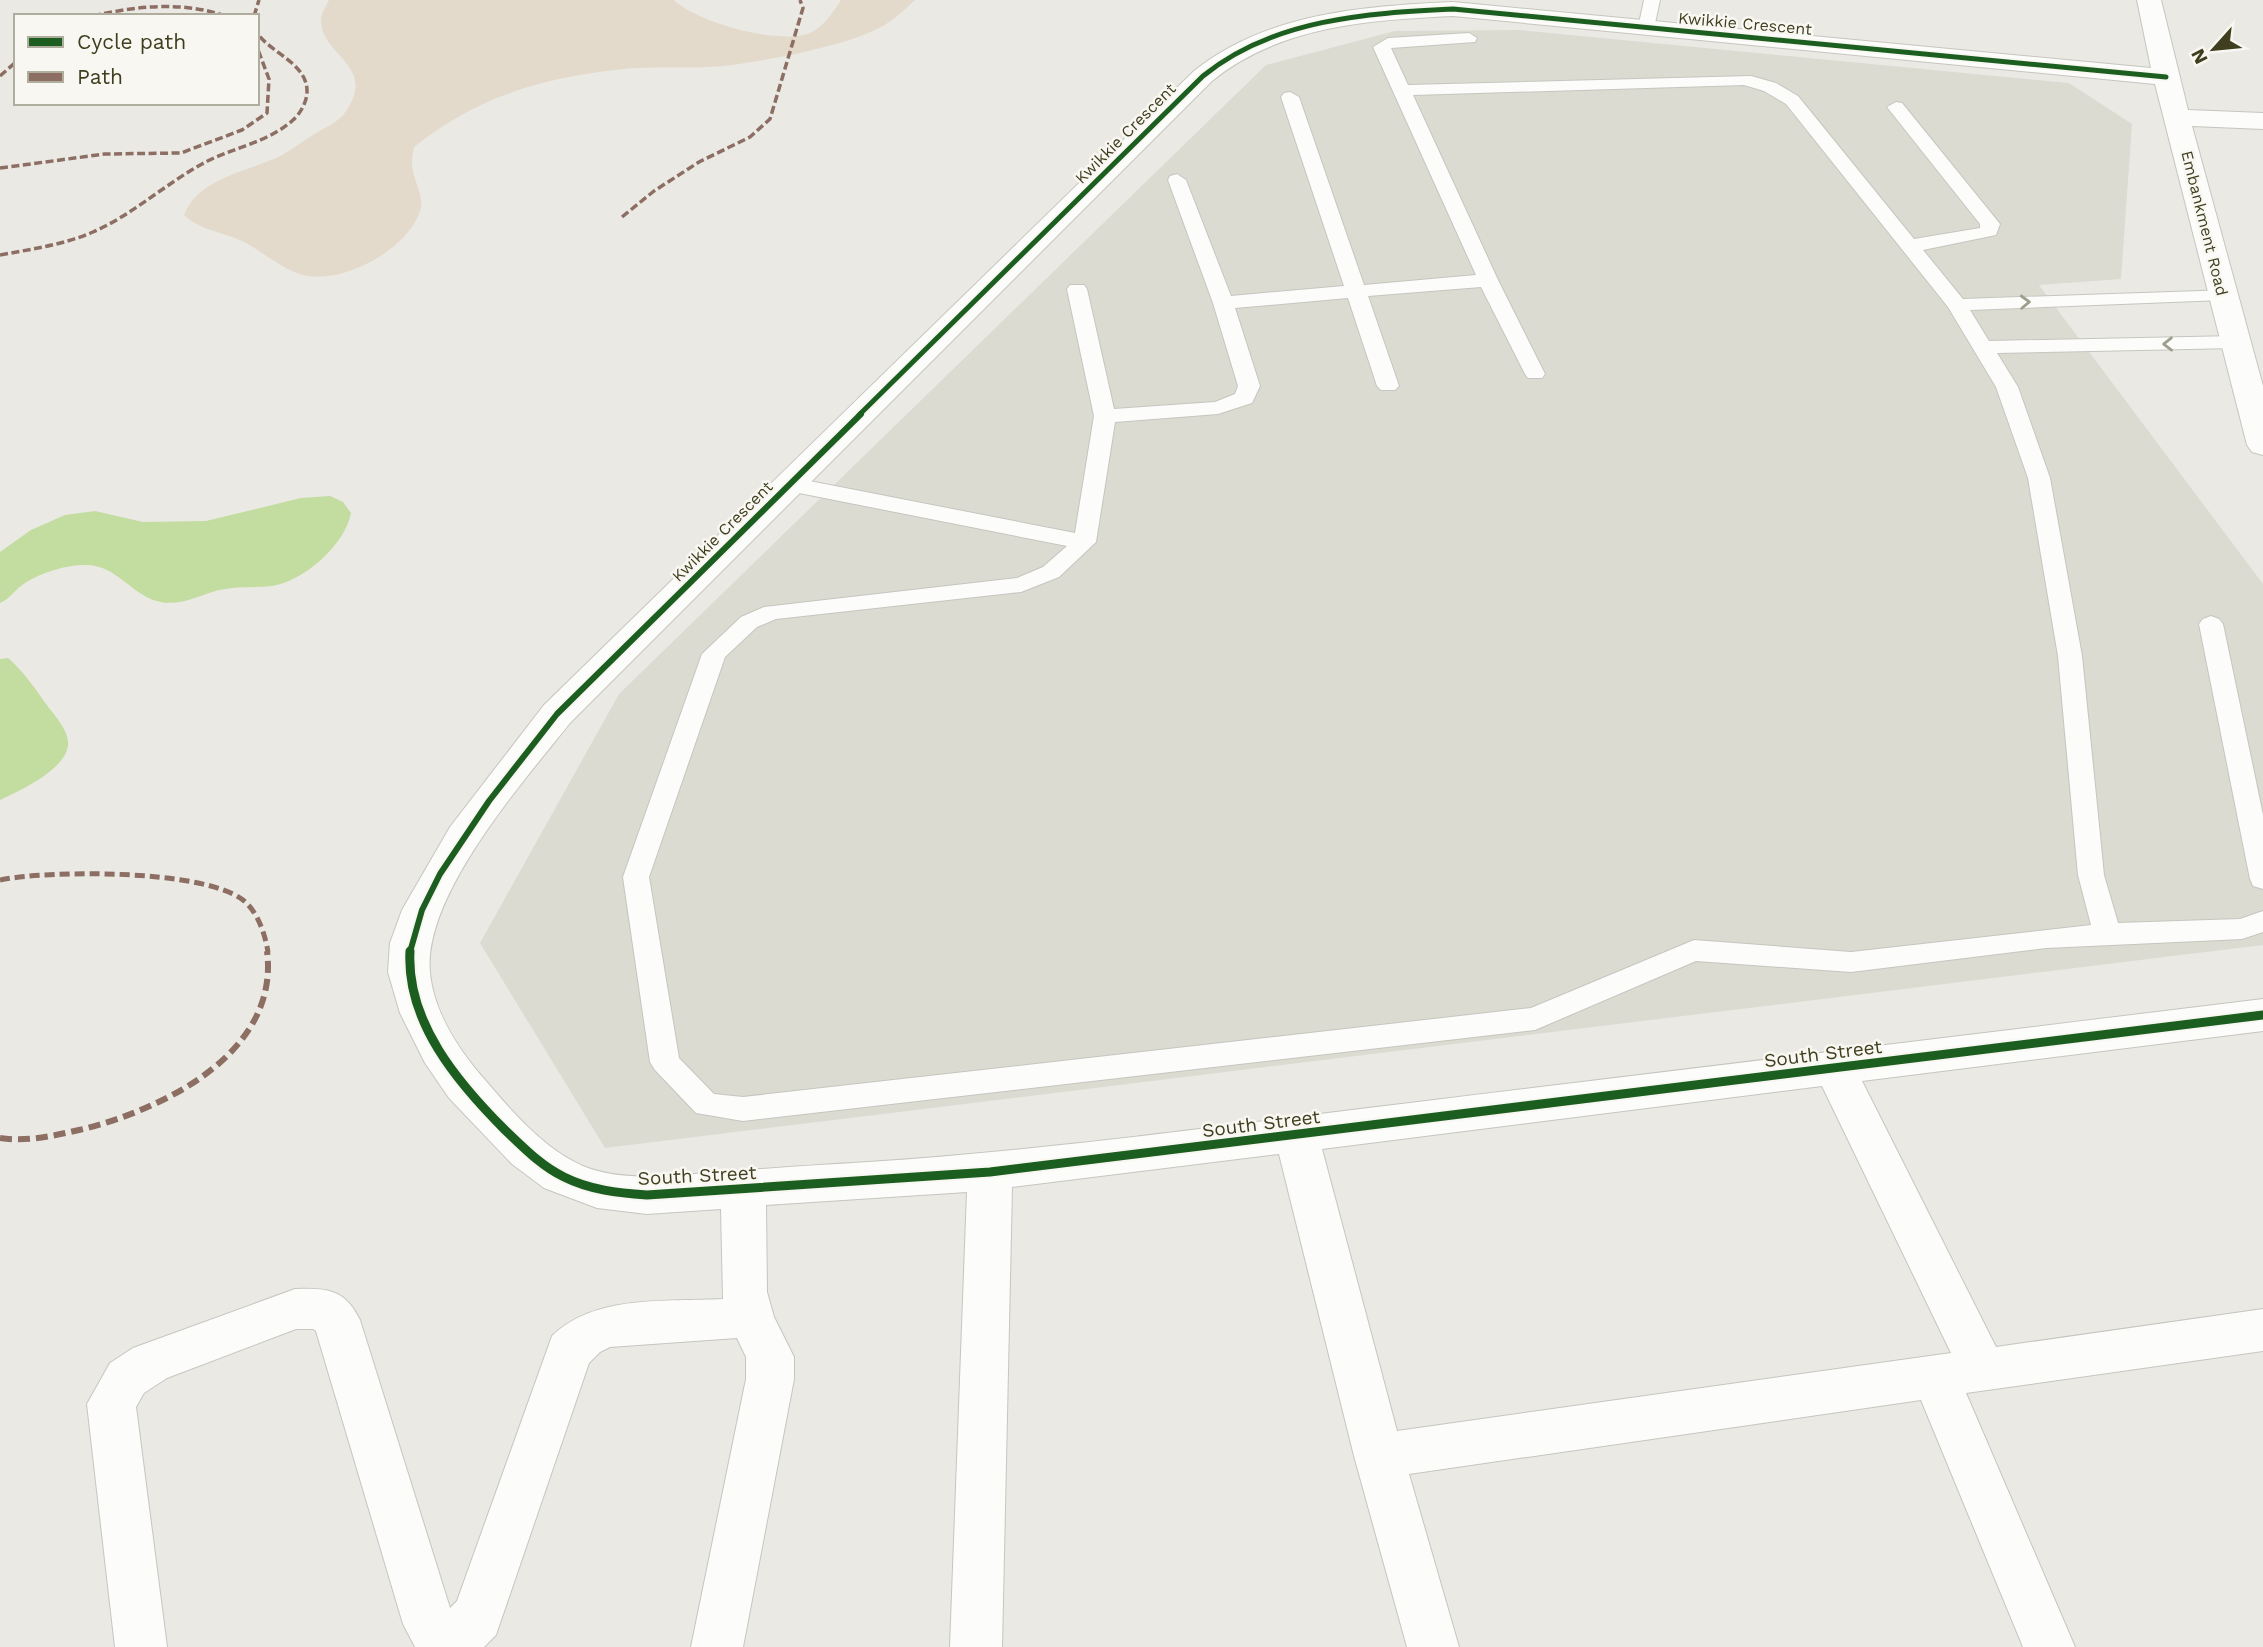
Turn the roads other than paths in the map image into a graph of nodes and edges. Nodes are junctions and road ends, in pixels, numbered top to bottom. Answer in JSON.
{"nodes":[{"id":1,"x":2149,"y":0,"type":"edge"},
{"id":2,"x":1649,"y":14,"type":"edge"},
{"id":3,"x":1469,"y":38,"type":"dead end"},
{"id":4,"x":2166,"y":77,"type":"junction"},
{"id":5,"x":1402,"y":90,"type":"junction"},
{"id":6,"x":1290,"y":97,"type":"dead end"},
{"id":7,"x":1896,"y":107,"type":"dead end"},
{"id":8,"x":2179,"y":118,"type":"junction"},
{"id":9,"x":2263,"y":121,"type":"edge"},
{"id":10,"x":1177,"y":180,"type":"dead end"},
{"id":11,"x":1910,"y":246,"type":"junction"},
{"id":12,"x":1488,"y":280,"type":"junction"},
{"id":13,"x":1077,"y":289,"type":"dead end"},
{"id":14,"x":1355,"y":291,"type":"junction"},
{"id":15,"x":2223,"y":294,"type":"junction"},
{"id":16,"x":1223,"y":303,"type":"junction"},
{"id":17,"x":1957,"y":305,"type":"junction"},
{"id":18,"x":2236,"y":342,"type":"junction"},
{"id":19,"x":1984,"y":347,"type":"junction"},
{"id":20,"x":1535,"y":374,"type":"dead end"},
{"id":21,"x":1388,"y":386,"type":"dead end"},
{"id":22,"x":1105,"y":416,"type":"junction"},
{"id":23,"x":2263,"y":445,"type":"edge"},
{"id":24,"x":789,"y":484,"type":"junction"},
{"id":25,"x":1085,"y":542,"type":"junction"},
{"id":26,"x":2211,"y":624,"type":"dead end"},
{"id":27,"x":2263,"y":879,"type":"edge"},
{"id":28,"x":2263,"y":921,"type":"edge"},
{"id":29,"x":414,"y":933,"type":"joint"},
{"id":30,"x":2108,"y":934,"type":"junction"},
{"id":31,"x":2263,"y":1015,"type":"edge"},
{"id":32,"x":1834,"y":1067,"type":"junction"},
{"id":33,"x":1296,"y":1134,"type":"junction"},
{"id":34,"x":990,"y":1172,"type":"junction"},
{"id":35,"x":743,"y":1189,"type":"junction"},
{"id":36,"x":751,"y":1317,"type":"junction"},
{"id":37,"x":2263,"y":1330,"type":"edge"},
{"id":38,"x":1983,"y":1370,"type":"junction"},
{"id":39,"x":1935,"y":1377,"type":"junction"},
{"id":40,"x":1379,"y":1456,"type":"junction"},
{"id":41,"x":141,"y":1647,"type":"edge"},
{"id":42,"x":717,"y":1647,"type":"edge"},
{"id":43,"x":976,"y":1647,"type":"edge"},
{"id":44,"x":1433,"y":1647,"type":"edge"},
{"id":45,"x":2049,"y":1647,"type":"edge"}],
"edges":[{"from":1,"to":4,"type":"street","name":"Embankment Road"},
{"from":2,"to":4,"type":"street","name":"Kwikkie Crescent"},
{"from":2,"to":24,"type":"street","name":"Kwikkie Crescent"},
{"from":3,"to":5,"type":"lane"},
{"from":4,"to":8,"type":"street","name":"Embankment Road"},
{"from":5,"to":11,"type":"lane"},
{"from":5,"to":12,"type":"lane"},
{"from":6,"to":14,"type":"lane"},
{"from":7,"to":11,"type":"lane"},
{"from":8,"to":9,"type":"street"},
{"from":8,"to":15,"type":"street","name":"Embankment Road"},
{"from":10,"to":16,"type":"lane"},
{"from":11,"to":17,"type":"lane"},
{"from":12,"to":14,"type":"lane"},
{"from":12,"to":20,"type":"lane"},
{"from":13,"to":22,"type":"lane"},
{"from":14,"to":16,"type":"lane"},
{"from":14,"to":21,"type":"lane"},
{"from":17,"to":15,"type":"lane","one_way":true},
{"from":15,"to":18,"type":"street","name":"Embankment Road"},
{"from":16,"to":22,"type":"lane"},
{"from":17,"to":19,"type":"lane"},
{"from":18,"to":19,"type":"lane","one_way":true},
{"from":18,"to":23,"type":"street","name":"Embankment Road"},
{"from":19,"to":30,"type":"lane"},
{"from":22,"to":25,"type":"lane"},
{"from":24,"to":25,"type":"lane"},
{"from":24,"to":29,"type":"street","name":"Kwikkie Crescent"},
{"from":25,"to":30,"type":"lane"},
{"from":26,"to":27,"type":"lane"},
{"from":28,"to":30,"type":"lane"},
{"from":29,"to":35,"type":"street","name":"South Street"},
{"from":31,"to":32,"type":"street","name":"South Street"},
{"from":32,"to":33,"type":"street","name":"South Street"},
{"from":32,"to":38,"type":"street"},
{"from":33,"to":34,"type":"street","name":"South Street"},
{"from":33,"to":40,"type":"street"},
{"from":34,"to":35,"type":"street","name":"South Street"},
{"from":34,"to":43,"type":"street"},
{"from":35,"to":36,"type":"street"},
{"from":36,"to":41,"type":"street"},
{"from":36,"to":42,"type":"street"},
{"from":37,"to":38,"type":"street"},
{"from":38,"to":39,"type":"street"},
{"from":39,"to":40,"type":"street"},
{"from":39,"to":45,"type":"street"},
{"from":40,"to":44,"type":"street"}]}
